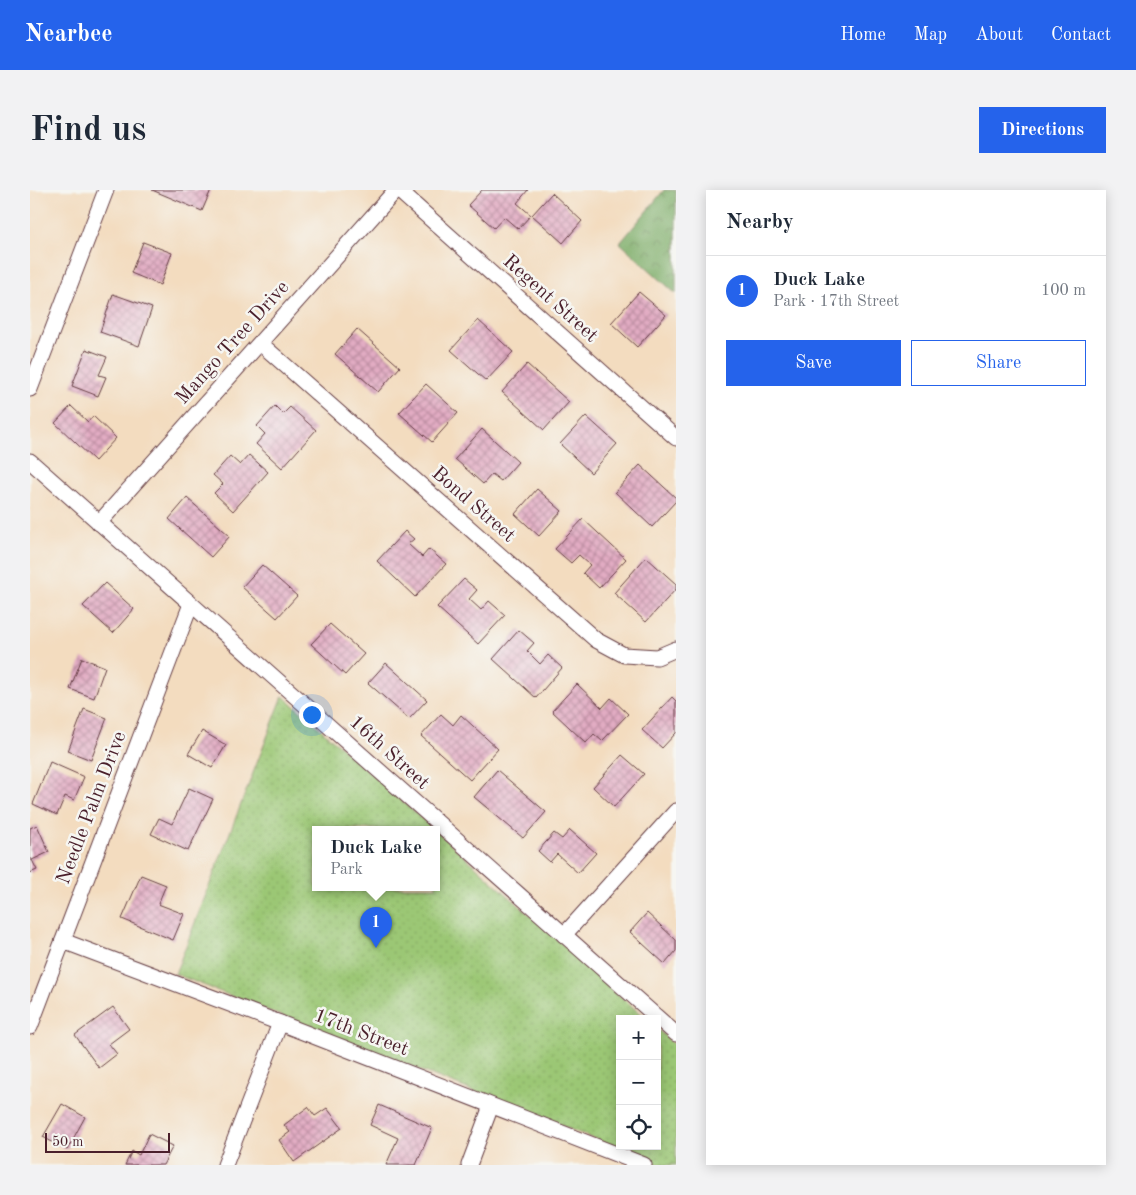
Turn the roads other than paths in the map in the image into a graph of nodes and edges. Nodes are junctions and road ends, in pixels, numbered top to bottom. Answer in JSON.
{"nodes":[{"id":1,"x":106,"y":190,"type":"edge"},
{"id":2,"x":397,"y":190,"type":"edge"},
{"id":3,"x":260,"y":343,"type":"junction"},
{"id":4,"x":30,"y":389,"type":"edge"},
{"id":5,"x":676,"y":438,"type":"edge"},
{"id":6,"x":30,"y":462,"type":"edge"},
{"id":7,"x":100,"y":523,"type":"junction"},
{"id":8,"x":191,"y":604,"type":"junction"},
{"id":9,"x":676,"y":649,"type":"edge"},
{"id":10,"x":676,"y":811,"type":"edge"},
{"id":11,"x":564,"y":935,"type":"junction"},
{"id":12,"x":63,"y":941,"type":"junction"},
{"id":13,"x":280,"y":1023,"type":"junction"},
{"id":14,"x":30,"y":1027,"type":"edge"},
{"id":15,"x":676,"y":1034,"type":"edge"},
{"id":16,"x":491,"y":1106,"type":"junction"},
{"id":17,"x":225,"y":1165,"type":"edge"},
{"id":18,"x":468,"y":1165,"type":"edge"},
{"id":19,"x":644,"y":1165,"type":"edge"}],
"edges":[{"from":1,"to":4,"type":"street"},
{"from":2,"to":3,"type":"street","name":"Mango Tree Drive"},
{"from":2,"to":5,"type":"street","name":"Regent Street"},
{"from":3,"to":7,"type":"street","name":"Mango Tree Drive"},
{"from":3,"to":9,"type":"street","name":"Bond Street"},
{"from":6,"to":7,"type":"street","name":"16th Street"},
{"from":7,"to":8,"type":"street","name":"16th Street"},
{"from":8,"to":11,"type":"street","name":"16th Street"},
{"from":8,"to":12,"type":"street","name":"Needle Palm Drive"},
{"from":10,"to":11,"type":"street"},
{"from":11,"to":15,"type":"street","name":"16th Street"},
{"from":12,"to":13,"type":"street","name":"17th Street"},
{"from":12,"to":14,"type":"street","name":"Needle Palm Drive"},
{"from":13,"to":16,"type":"street","name":"17th Street"},
{"from":13,"to":17,"type":"street"},
{"from":16,"to":18,"type":"street"},
{"from":16,"to":19,"type":"street","name":"17th Street"}]}
